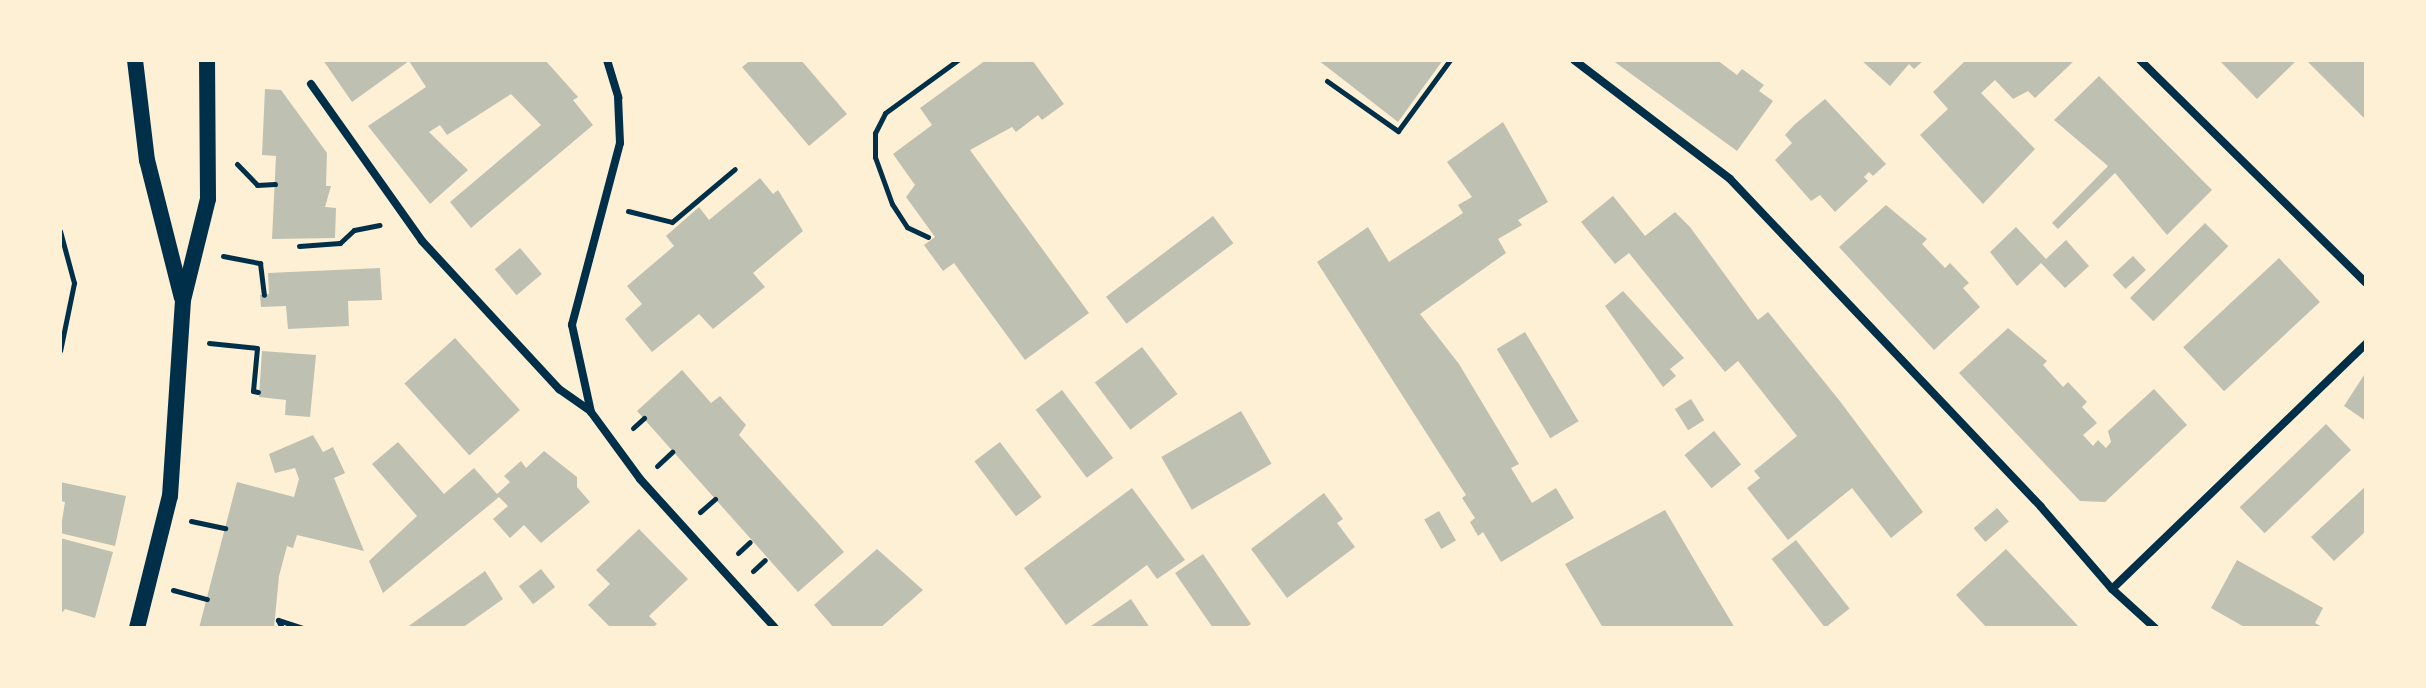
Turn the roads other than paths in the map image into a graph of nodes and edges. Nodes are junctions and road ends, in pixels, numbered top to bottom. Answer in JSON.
{"nodes":[{"id":1,"x":135,"y":60,"type":"edge"},
{"id":2,"x":207,"y":60,"type":"edge"},
{"id":3,"x":607,"y":60,"type":"edge"},
{"id":4,"x":1574,"y":60,"type":"edge"},
{"id":5,"x":2140,"y":60,"type":"edge"},
{"id":6,"x":311,"y":84,"type":"dead end"},
{"id":7,"x":2366,"y":283,"type":"edge"},
{"id":8,"x":183,"y":300,"type":"junction"},
{"id":9,"x":2366,"y":344,"type":"edge"},
{"id":10,"x":591,"y":412,"type":"junction"},
{"id":11,"x":2112,"y":589,"type":"junction"},
{"id":12,"x":137,"y":628,"type":"edge"},
{"id":13,"x":775,"y":628,"type":"edge"},
{"id":14,"x":2155,"y":628,"type":"edge"}],
"edges":[{"from":1,"to":8,"type":"main road"},
{"from":2,"to":8,"type":"main road"},
{"from":3,"to":10,"type":"street"},
{"from":4,"to":11,"type":"street"},
{"from":5,"to":7,"type":"street"},
{"from":6,"to":10,"type":"street"},
{"from":8,"to":12,"type":"main road"},
{"from":9,"to":11,"type":"street"},
{"from":10,"to":13,"type":"street"},
{"from":11,"to":14,"type":"street"}]}
